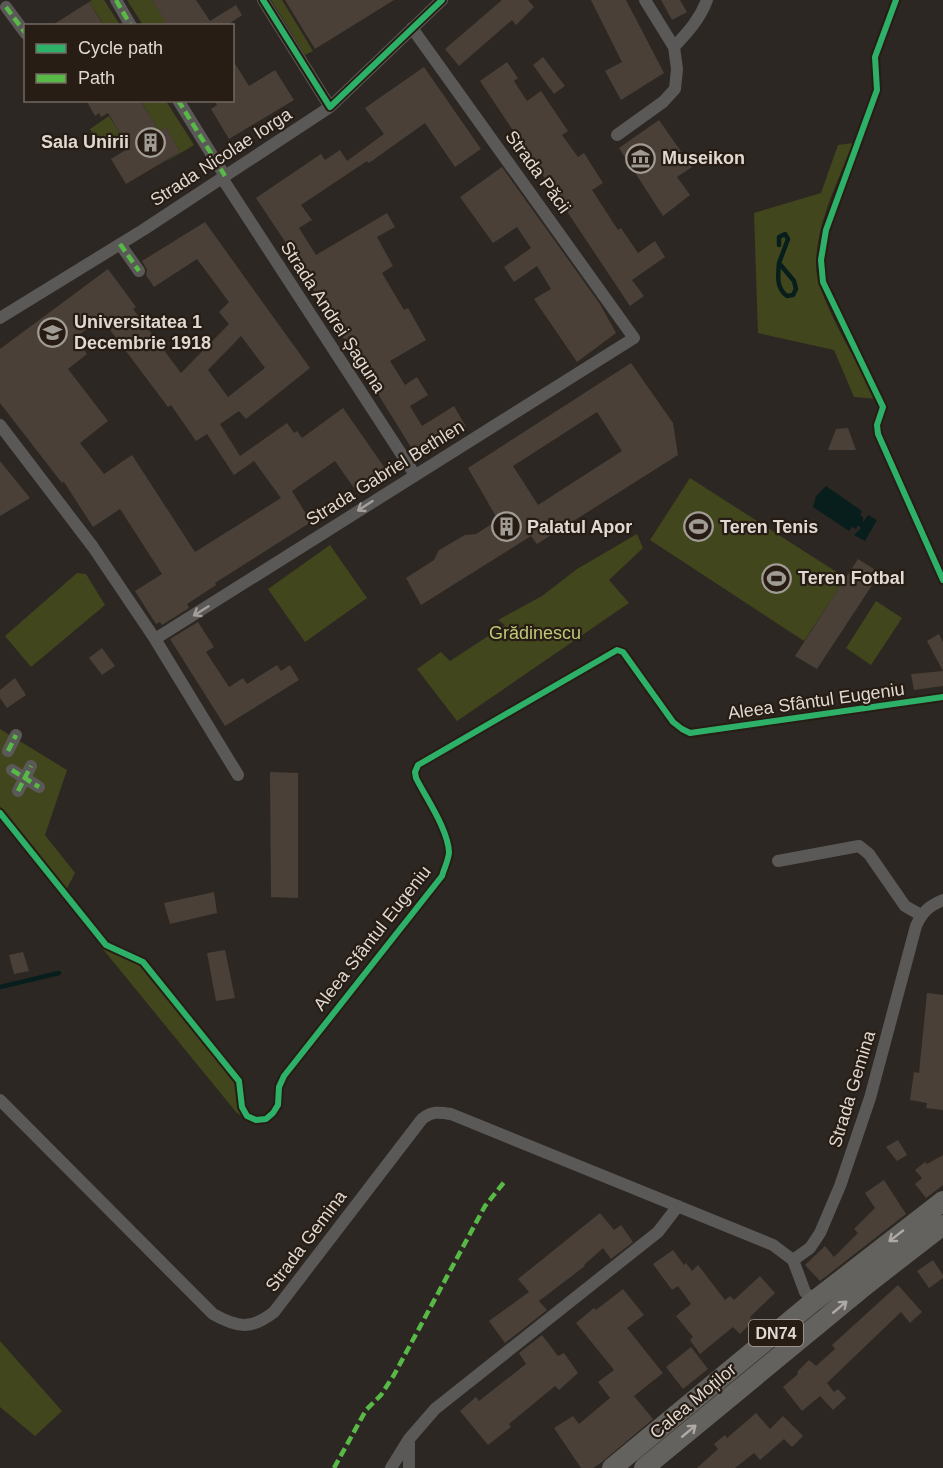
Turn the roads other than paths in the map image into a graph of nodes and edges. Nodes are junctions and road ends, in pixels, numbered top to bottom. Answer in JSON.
{"nodes":[{"id":1,"x":116,"y":0,"type":"edge"},
{"id":2,"x":262,"y":0,"type":"edge"},
{"id":3,"x":442,"y":0,"type":"edge"},
{"id":4,"x":645,"y":0,"type":"edge"},
{"id":5,"x":707,"y":0,"type":"edge"},
{"id":6,"x":8,"y":6,"type":"edge"},
{"id":7,"x":130,"y":24,"type":"edge"},
{"id":8,"x":412,"y":28,"type":"junction"},
{"id":9,"x":24,"y":31,"type":"edge"},
{"id":10,"x":674,"y":47,"type":"junction"},
{"id":11,"x":179,"y":102,"type":"edge"},
{"id":12,"x":330,"y":107,"type":"junction"},
{"id":13,"x":617,"y":135,"type":"dead end"},
{"id":14,"x":223,"y":177,"type":"junction"},
{"id":15,"x":120,"y":244,"type":"junction"},
{"id":16,"x":139,"y":272,"type":"dead end"},
{"id":17,"x":0,"y":318,"type":"edge"},
{"id":18,"x":634,"y":338,"type":"joint"},
{"id":19,"x":0,"y":425,"type":"edge"},
{"id":20,"x":415,"y":475,"type":"junction"},
{"id":21,"x":155,"y":639,"type":"junction"},
{"id":22,"x":16,"y":735,"type":"dead end"},
{"id":23,"x":8,"y":751,"type":"dead end"},
{"id":24,"x":32,"y":766,"type":"dead end"},
{"id":25,"x":12,"y":770,"type":"dead end"},
{"id":26,"x":238,"y":775,"type":"dead end"},
{"id":27,"x":25,"y":778,"type":"junction"},
{"id":28,"x":39,"y":787,"type":"dead end"},
{"id":29,"x":18,"y":791,"type":"dead end"},
{"id":30,"x":778,"y":861,"type":"dead end"},
{"id":31,"x":943,"y":900,"type":"edge"},
{"id":32,"x":921,"y":915,"type":"junction"},
{"id":33,"x":0,"y":1100,"type":"edge"},
{"id":34,"x":943,"y":1201,"type":"edge"},
{"id":35,"x":678,"y":1206,"type":"junction"},
{"id":36,"x":943,"y":1225,"type":"edge"},
{"id":37,"x":793,"y":1260,"type":"junction"},
{"id":38,"x":814,"y":1301,"type":"junction"},
{"id":39,"x":409,"y":1439,"type":"junction"},
{"id":40,"x":392,"y":1468,"type":"edge"},
{"id":41,"x":409,"y":1468,"type":"edge"},
{"id":42,"x":612,"y":1468,"type":"edge"},
{"id":43,"x":644,"y":1468,"type":"edge"}],
"edges":[{"from":1,"to":7,"type":"street"},
{"from":2,"to":12,"type":"street"},
{"from":3,"to":8,"type":"street","name":"Strada Nicolae Iorga"},
{"from":4,"to":10,"type":"street"},
{"from":5,"to":10,"type":"street"},
{"from":6,"to":9,"type":"street"},
{"from":8,"to":12,"type":"street","name":"Strada Nicolae Iorga"},
{"from":8,"to":18,"type":"street","name":"Strada Păcii"},
{"from":10,"to":13,"type":"street"},
{"from":11,"to":14,"type":"street","name":"Strada Andrei Șaguna"},
{"from":12,"to":14,"type":"street","name":"Strada Nicolae Iorga"},
{"from":14,"to":15,"type":"street","name":"Strada Nicolae Iorga"},
{"from":14,"to":20,"type":"street","name":"Strada Andrei Șaguna"},
{"from":15,"to":16,"type":"street"},
{"from":15,"to":17,"type":"street","name":"Strada Nicolae Iorga"},
{"from":18,"to":20,"type":"street","name":"Strada Gabriel Bethlen"},
{"from":19,"to":21,"type":"street"},
{"from":20,"to":21,"type":"street","name":"Strada Gabriel Bethlen","one_way":true},
{"from":21,"to":26,"type":"street"},
{"from":22,"to":23,"type":"street"},
{"from":24,"to":27,"type":"street"},
{"from":25,"to":27,"type":"street"},
{"from":27,"to":28,"type":"street"},
{"from":27,"to":29,"type":"street"},
{"from":30,"to":32,"type":"street"},
{"from":31,"to":32,"type":"street"},
{"from":32,"to":37,"type":"street","name":"Strada Gemina"},
{"from":33,"to":35,"type":"street","name":"Strada Gemina"},
{"from":34,"to":38,"type":"main road","name":"Calea Moților","number":"DN74","one_way":true},
{"from":35,"to":37,"type":"street","name":"Strada Gemina"},
{"from":35,"to":39,"type":"street"},
{"from":43,"to":36,"type":"main road","name":"Calea Moților","number":"DN74","one_way":true},
{"from":37,"to":38,"type":"street"},
{"from":38,"to":42,"type":"main road","name":"Calea Moților","number":"DN74"},
{"from":39,"to":40,"type":"street"},
{"from":39,"to":41,"type":"street"}]}
